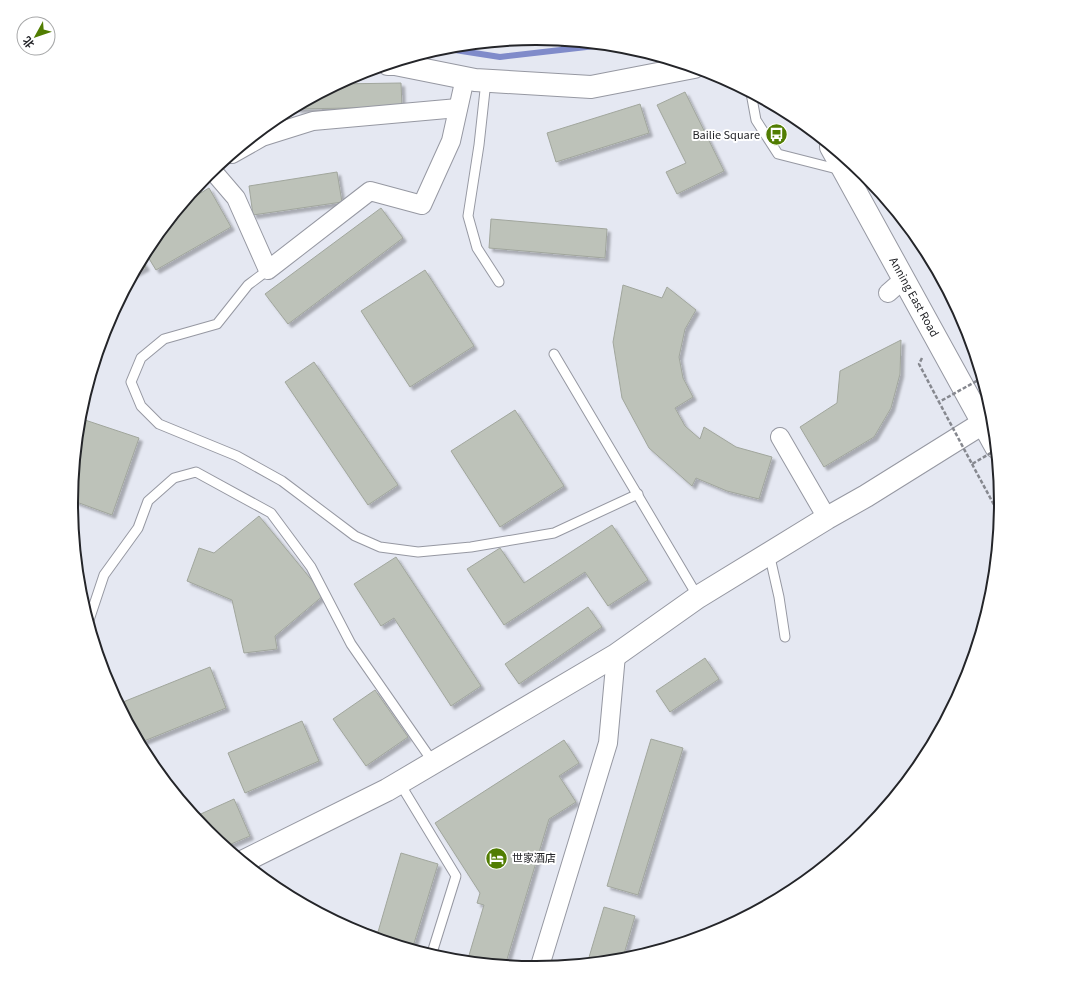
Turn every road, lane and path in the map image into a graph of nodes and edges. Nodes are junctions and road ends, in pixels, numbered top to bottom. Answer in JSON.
{"nodes":[{"id":1,"x":402,"y":65,"type":"edge"},
{"id":2,"x":683,"y":69,"type":"edge"},
{"id":3,"x":465,"y":78,"type":"junction"},
{"id":4,"x":486,"y":81,"type":"junction"},
{"id":5,"x":752,"y":99,"type":"edge"},
{"id":6,"x":458,"y":108,"type":"junction"},
{"id":7,"x":258,"y":139,"type":"edge"},
{"id":8,"x":837,"y":159,"type":"edge"},
{"id":9,"x":845,"y":172,"type":"junction"},
{"id":10,"x":216,"y":175,"type":"edge"},
{"id":11,"x":268,"y":270,"type":"junction"},
{"id":12,"x":904,"y":279,"type":"junction"},
{"id":13,"x":499,"y":282,"type":"dead end"},
{"id":14,"x":888,"y":294,"type":"dead end"},
{"id":15,"x":554,"y":354,"type":"dead end"},
{"id":16,"x":919,"y":364,"type":"dead end"},
{"id":17,"x":978,"y":380,"type":"edge"},
{"id":18,"x":939,"y":402,"type":"junction"},
{"id":19,"x":985,"y":408,"type":"edge"},
{"id":20,"x":986,"y":417,"type":"edge"},
{"id":21,"x":780,"y":437,"type":"dead end"},
{"id":22,"x":992,"y":452,"type":"edge"},
{"id":23,"x":972,"y":464,"type":"junction"},
{"id":24,"x":638,"y":494,"type":"junction"},
{"id":25,"x":994,"y":505,"type":"edge"},
{"id":26,"x":827,"y":518,"type":"junction"},
{"id":27,"x":769,"y":553,"type":"junction"},
{"id":28,"x":698,"y":597,"type":"junction"},
{"id":29,"x":91,"y":614,"type":"edge"},
{"id":30,"x":785,"y":637,"type":"dead end"},
{"id":31,"x":616,"y":655,"type":"junction"},
{"id":32,"x":433,"y":762,"type":"junction"},
{"id":33,"x":399,"y":782,"type":"junction"},
{"id":34,"x":248,"y":859,"type":"edge"},
{"id":35,"x":433,"y":950,"type":"edge"},
{"id":36,"x":541,"y":962,"type":"edge"}],
"edges":[{"from":1,"to":3,"type":"street"},
{"from":2,"to":4,"type":"street"},
{"from":3,"to":4,"type":"street"},
{"from":3,"to":6,"type":"street"},
{"from":4,"to":13,"type":"lane"},
{"from":5,"to":9,"type":"lane"},
{"from":6,"to":7,"type":"street"},
{"from":6,"to":11,"type":"street"},
{"from":8,"to":9,"type":"street","name":"Anning East Road"},
{"from":9,"to":12,"type":"street","name":"Anning East Road"},
{"from":10,"to":11,"type":"street"},
{"from":11,"to":24,"type":"lane"},
{"from":12,"to":14,"type":"street"},
{"from":12,"to":19,"type":"street","name":"Anning East Road"},
{"from":15,"to":24,"type":"lane"},
{"from":16,"to":18,"type":"path"},
{"from":17,"to":18,"type":"path","bridge":true},
{"from":18,"to":23,"type":"path","bridge":true},
{"from":20,"to":26,"type":"street"},
{"from":21,"to":26,"type":"street"},
{"from":22,"to":23,"type":"path","bridge":true},
{"from":23,"to":25,"type":"path"},
{"from":24,"to":28,"type":"lane"},
{"from":26,"to":27,"type":"street"},
{"from":27,"to":28,"type":"street"},
{"from":27,"to":30,"type":"lane"},
{"from":28,"to":31,"type":"street"},
{"from":29,"to":32,"type":"lane"},
{"from":31,"to":32,"type":"street"},
{"from":31,"to":36,"type":"street"},
{"from":32,"to":33,"type":"street"},
{"from":33,"to":34,"type":"street"},
{"from":33,"to":35,"type":"lane"}]}
